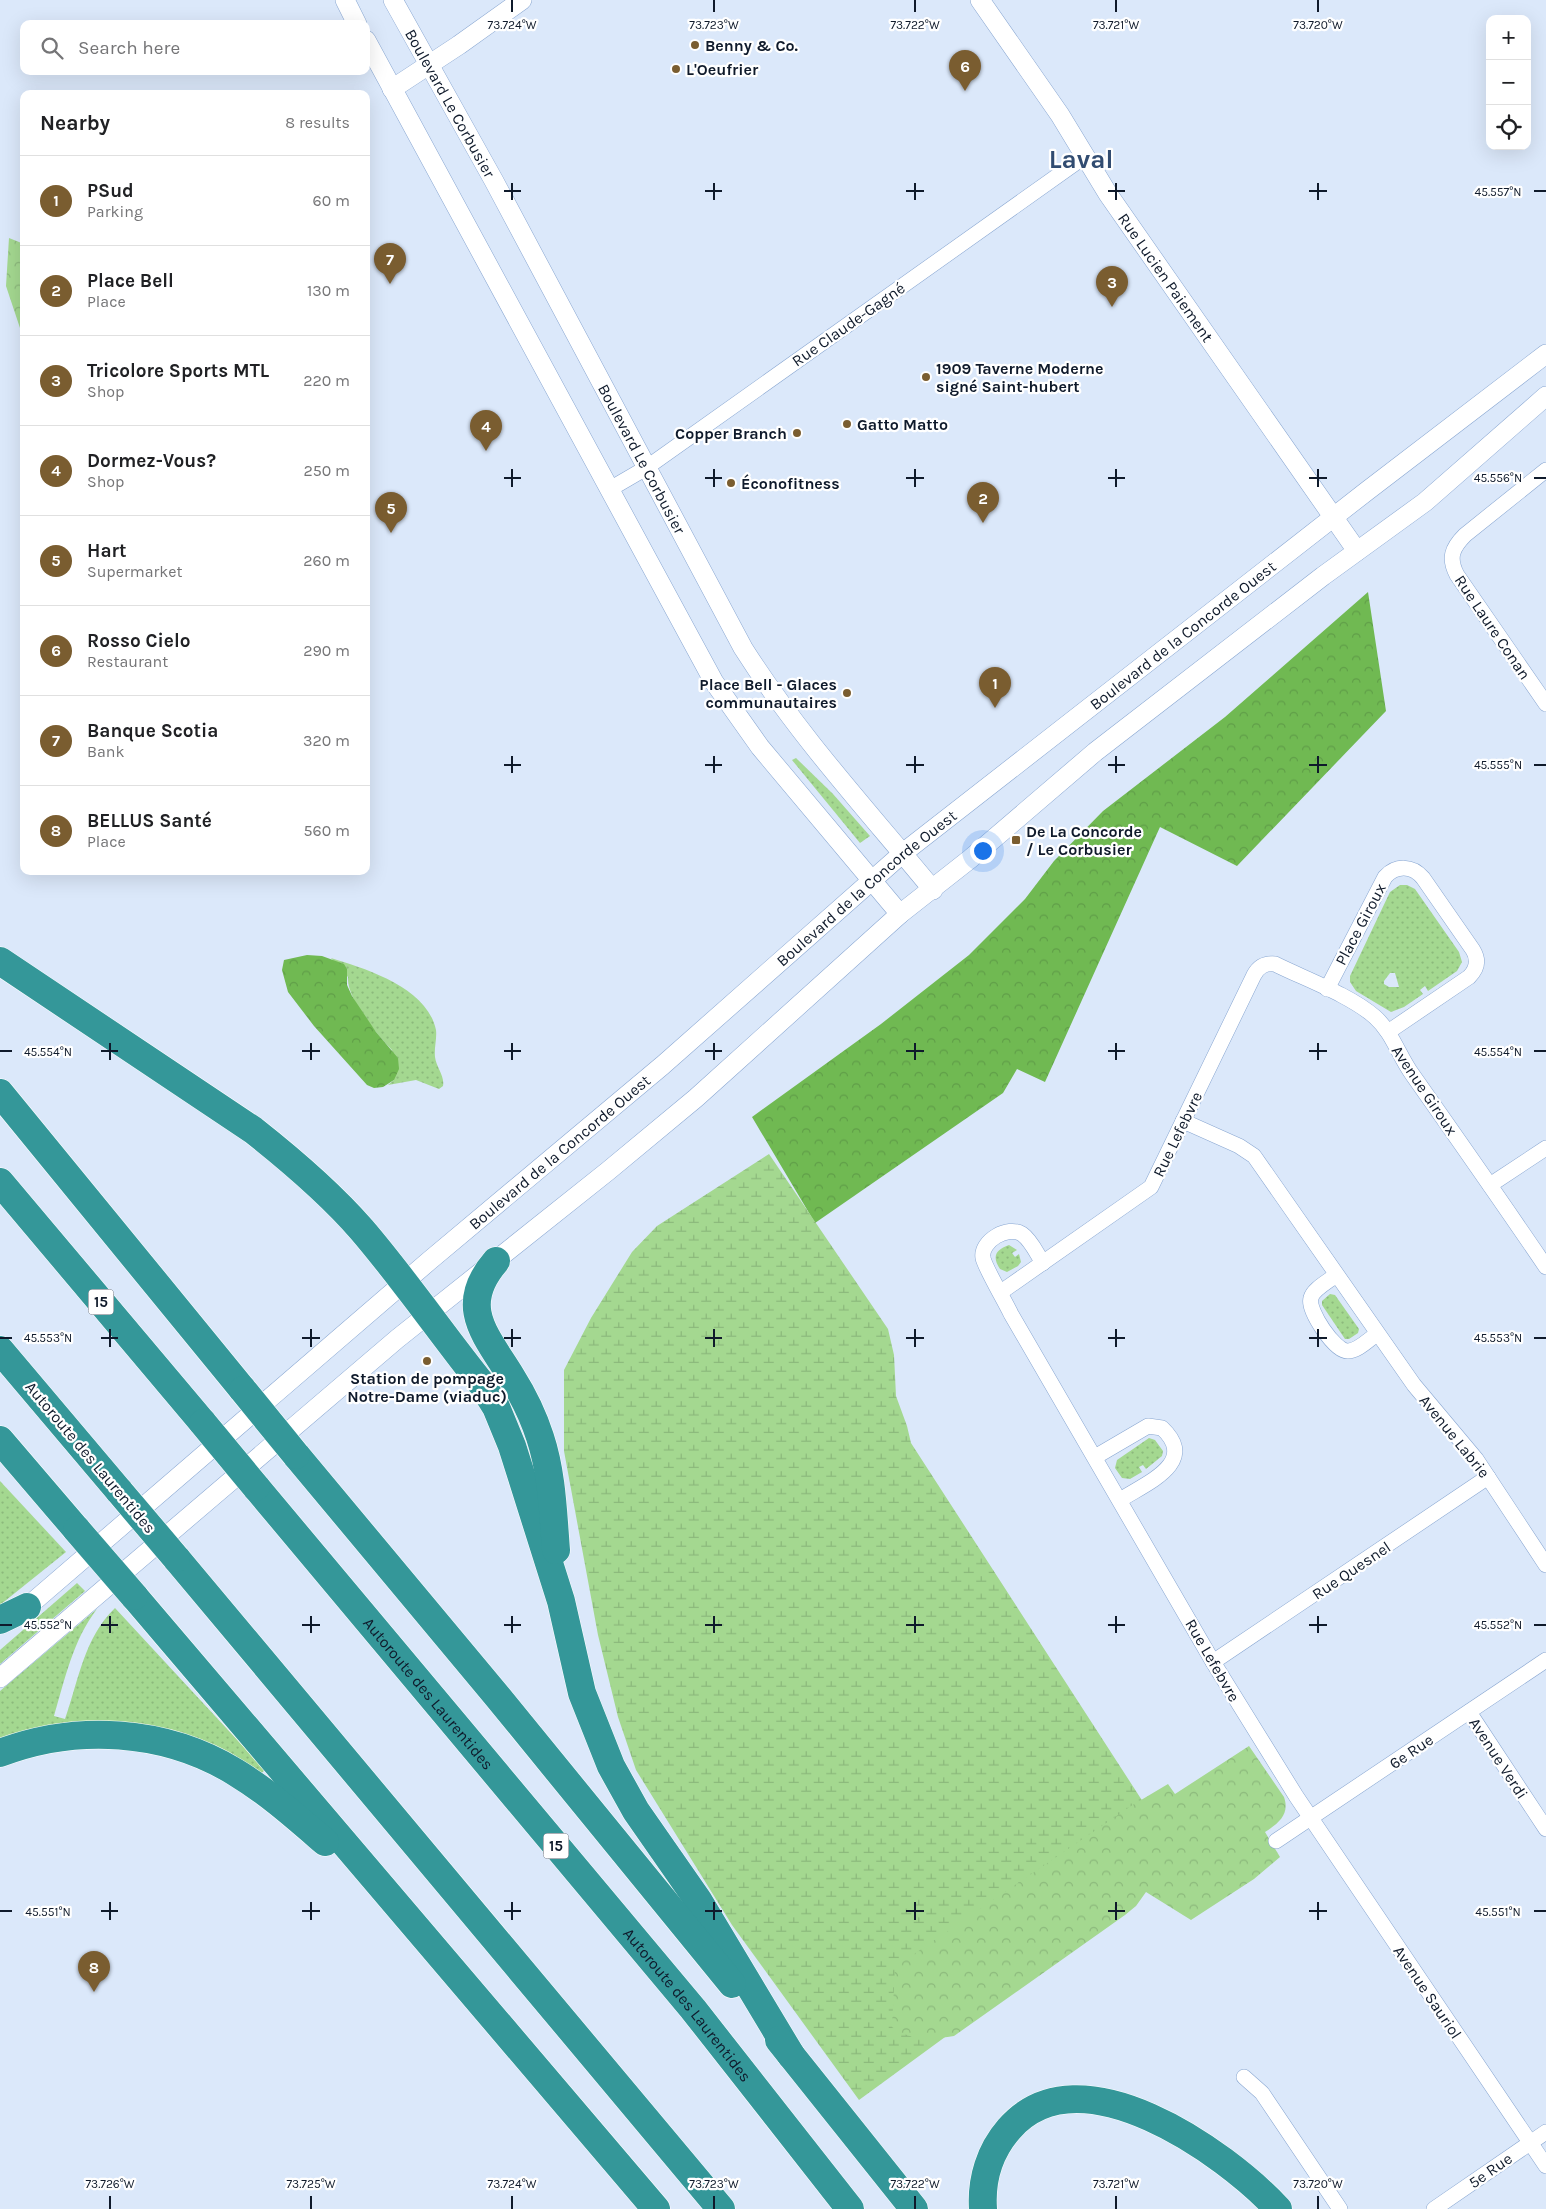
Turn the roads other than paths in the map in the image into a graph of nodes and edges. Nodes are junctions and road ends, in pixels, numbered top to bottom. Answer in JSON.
{"nodes":[{"id":1,"x":344,"y":0,"type":"edge"},
{"id":2,"x":394,"y":0,"type":"edge"},
{"id":3,"x":522,"y":0,"type":"edge"},
{"id":4,"x":980,"y":0,"type":"edge"},
{"id":5,"x":355,"y":20,"type":"edge"},
{"id":6,"x":370,"y":47,"type":"edge"},
{"id":7,"x":429,"y":65,"type":"junction"},
{"id":8,"x":392,"y":88,"type":"junction"},
{"id":9,"x":1084,"y":157,"type":"junction"},
{"id":10,"x":1546,"y":354,"type":"edge"},
{"id":11,"x":1546,"y":396,"type":"edge"},
{"id":12,"x":646,"y":468,"type":"junction"},
{"id":13,"x":1546,"y":470,"type":"edge"},
{"id":14,"x":610,"y":489,"type":"junction"},
{"id":15,"x":1333,"y":518,"type":"junction"},
{"id":16,"x":1357,"y":551,"type":"junction"},
{"id":17,"x":1546,"y":704,"type":"edge"},
{"id":18,"x":903,"y":853,"type":"junction"},
{"id":19,"x":871,"y":880,"type":"junction"},
{"id":20,"x":933,"y":890,"type":"junction"},
{"id":21,"x":900,"y":914,"type":"junction"},
{"id":22,"x":0,"y":961,"type":"edge"},
{"id":23,"x":1264,"y":965,"type":"joint"},
{"id":24,"x":1327,"y":989,"type":"junction"},
{"id":25,"x":1388,"y":1032,"type":"junction"},
{"id":26,"x":0,"y":1093,"type":"edge"},
{"id":27,"x":1183,"y":1121,"type":"junction"},
{"id":28,"x":1546,"y":1148,"type":"edge"},
{"id":29,"x":0,"y":1182,"type":"edge"},
{"id":30,"x":1490,"y":1185,"type":"junction"},
{"id":31,"x":496,"y":1261,"type":"junction"},
{"id":32,"x":1043,"y":1263,"type":"junction"},
{"id":33,"x":1546,"y":1267,"type":"edge"},
{"id":34,"x":1336,"y":1276,"type":"junction"},
{"id":35,"x":404,"y":1283,"type":"junction"},
{"id":36,"x":1001,"y":1292,"type":"junction"},
{"id":37,"x":428,"y":1315,"type":"junction"},
{"id":38,"x":1377,"y":1334,"type":"junction"},
{"id":39,"x":0,"y":1350,"type":"edge"},
{"id":40,"x":0,"y":1440,"type":"edge"},
{"id":41,"x":1095,"y":1458,"type":"junction"},
{"id":42,"x":0,"y":1461,"type":"edge"},
{"id":43,"x":1488,"y":1477,"type":"junction"},
{"id":44,"x":245,"y":1482,"type":"junction"},
{"id":45,"x":1120,"y":1500,"type":"junction"},
{"id":46,"x":76,"y":1530,"type":"junction"},
{"id":47,"x":1546,"y":1565,"type":"edge"},
{"id":48,"x":561,"y":1601,"type":"junction"},
{"id":49,"x":27,"y":1606,"type":"junction"},
{"id":50,"x":0,"y":1620,"type":"edge"},
{"id":51,"x":0,"y":1632,"type":"edge"},
{"id":52,"x":1546,"y":1660,"type":"edge"},
{"id":53,"x":1213,"y":1662,"type":"junction"},
{"id":54,"x":0,"y":1678,"type":"edge"},
{"id":55,"x":1469,"y":1712,"type":"junction"},
{"id":56,"x":0,"y":1753,"type":"edge"},
{"id":57,"x":1310,"y":1818,"type":"junction"},
{"id":58,"x":1546,"y":1829,"type":"edge"},
{"id":59,"x":1276,"y":1841,"type":"dead end"},
{"id":60,"x":394,"y":1902,"type":"junction"},
{"id":61,"x":791,"y":2054,"type":"junction"},
{"id":62,"x":1244,"y":2078,"type":"dead end"},
{"id":63,"x":1546,"y":2132,"type":"edge"},
{"id":64,"x":1530,"y":2143,"type":"junction"},
{"id":65,"x":1546,"y":2166,"type":"edge"},
{"id":66,"x":656,"y":2209,"type":"edge"},
{"id":67,"x":721,"y":2209,"type":"edge"},
{"id":68,"x":850,"y":2209,"type":"edge"},
{"id":69,"x":914,"y":2209,"type":"edge"},
{"id":70,"x":983,"y":2209,"type":"edge"},
{"id":71,"x":1278,"y":2209,"type":"edge"},
{"id":72,"x":1340,"y":2209,"type":"edge"},
{"id":73,"x":1434,"y":2209,"type":"edge"}],
"edges":[{"from":1,"to":5,"type":"street"},
{"from":2,"to":7,"type":"street","name":"Boulevard Le Corbusier"},
{"from":3,"to":7,"type":"street"},
{"from":4,"to":9,"type":"street","name":"Rue Lucien Paiement"},
{"from":6,"to":8,"type":"street"},
{"from":7,"to":8,"type":"street"},
{"from":7,"to":12,"type":"street","name":"Boulevard Le Corbusier"},
{"from":8,"to":14,"type":"street"},
{"from":9,"to":12,"type":"street","name":"Rue Claude-Gagné"},
{"from":9,"to":15,"type":"street","name":"Rue Lucien Paiement"},
{"from":10,"to":15,"type":"street","name":"Boulevard de la Concorde Ouest"},
{"from":11,"to":16,"type":"street"},
{"from":12,"to":14,"type":"street","name":"Rue Claude-Gagné"},
{"from":12,"to":18,"type":"street","name":"Boulevard Le Corbusier"},
{"from":13,"to":17,"type":"street","name":"Rue Laure Conan"},
{"from":14,"to":19,"type":"street"},
{"from":15,"to":16,"type":"street","name":"Rue Lucien Paiement"},
{"from":15,"to":18,"type":"street","name":"Boulevard de la Concorde Ouest"},
{"from":16,"to":20,"type":"street"},
{"from":18,"to":19,"type":"street","name":"Boulevard de la Concorde Ouest"},
{"from":18,"to":20,"type":"street","name":"Boulevard Le Corbusier"},
{"from":19,"to":21,"type":"street"},
{"from":19,"to":35,"type":"street","name":"Boulevard de la Concorde Ouest"},
{"from":20,"to":21,"type":"street"},
{"from":21,"to":31,"type":"street"},
{"from":22,"to":35,"type":"highway"},
{"from":23,"to":24,"type":"street","name":"Avenue Giroux"},
{"from":23,"to":27,"type":"street","name":"Rue Lefebvre"},
{"from":24,"to":25,"type":"street","name":"Avenue Giroux"},
{"from":24,"to":25,"type":"street","name":"Place Giroux"},
{"from":25,"to":30,"type":"street","name":"Avenue Giroux"},
{"from":26,"to":61,"type":"highway","bridge":true},
{"from":27,"to":32,"type":"street","name":"Rue Lefebvre"},
{"from":27,"to":34,"type":"street","name":"Avenue Labrie"},
{"from":28,"to":30,"type":"street"},
{"from":29,"to":44,"type":"highway","name":"Autoroute des Laurentides","number":"15","bridge":true},
{"from":30,"to":33,"type":"street","name":"Avenue Giroux"},
{"from":31,"to":37,"type":"street"},
{"from":31,"to":48,"type":"highway"},
{"from":32,"to":36,"type":"street","name":"Rue Lefebvre"},
{"from":32,"to":36,"type":"street","name":"Rue Lefebvre"},
{"from":34,"to":38,"type":"street","name":"Avenue Labrie"},
{"from":34,"to":38,"type":"street"},
{"from":35,"to":37,"type":"highway"},
{"from":35,"to":49,"type":"street","name":"Boulevard de la Concorde Ouest"},
{"from":36,"to":41,"type":"street","name":"Rue Lefebvre"},
{"from":37,"to":44,"type":"street"},
{"from":37,"to":48,"type":"highway"},
{"from":38,"to":43,"type":"street","name":"Avenue Labrie"},
{"from":39,"to":67,"type":"highway","name":"Autoroute des Laurentides","bridge":true},
{"from":40,"to":46,"type":"highway"},
{"from":41,"to":45,"type":"street","name":"Rue Lefebvre"},
{"from":41,"to":45,"type":"street"},
{"from":42,"to":46,"type":"highway"},
{"from":43,"to":47,"type":"street","name":"Avenue Labrie"},
{"from":43,"to":53,"type":"street","name":"Rue Quesnel"},
{"from":44,"to":54,"type":"street"},
{"from":44,"to":68,"type":"highway","name":"Autoroute des Laurentides","number":"15"},
{"from":45,"to":53,"type":"street","name":"Rue Lefebvre"},
{"from":46,"to":60,"type":"highway","bridge":true},
{"from":48,"to":61,"type":"highway"},
{"from":49,"to":50,"type":"highway"},
{"from":49,"to":51,"type":"street","name":"Boulevard de la Concorde Ouest"},
{"from":52,"to":55,"type":"street","name":"6e Rue"},
{"from":53,"to":57,"type":"street","name":"Rue Lefebvre"},
{"from":55,"to":57,"type":"street","name":"6e Rue"},
{"from":55,"to":58,"type":"street","name":"Avenue Verdi"},
{"from":56,"to":60,"type":"highway"},
{"from":57,"to":59,"type":"street","name":"6e Rue"},
{"from":57,"to":64,"type":"street","name":"Avenue Sauriol"},
{"from":60,"to":66,"type":"highway"},
{"from":61,"to":69,"type":"highway"},
{"from":62,"to":72,"type":"street"},
{"from":63,"to":64,"type":"street","name":"5e Rue"},
{"from":64,"to":65,"type":"street","name":"Avenue Sauriol"},
{"from":64,"to":73,"type":"street","name":"5e Rue"},
{"from":70,"to":71,"type":"highway"}]}
